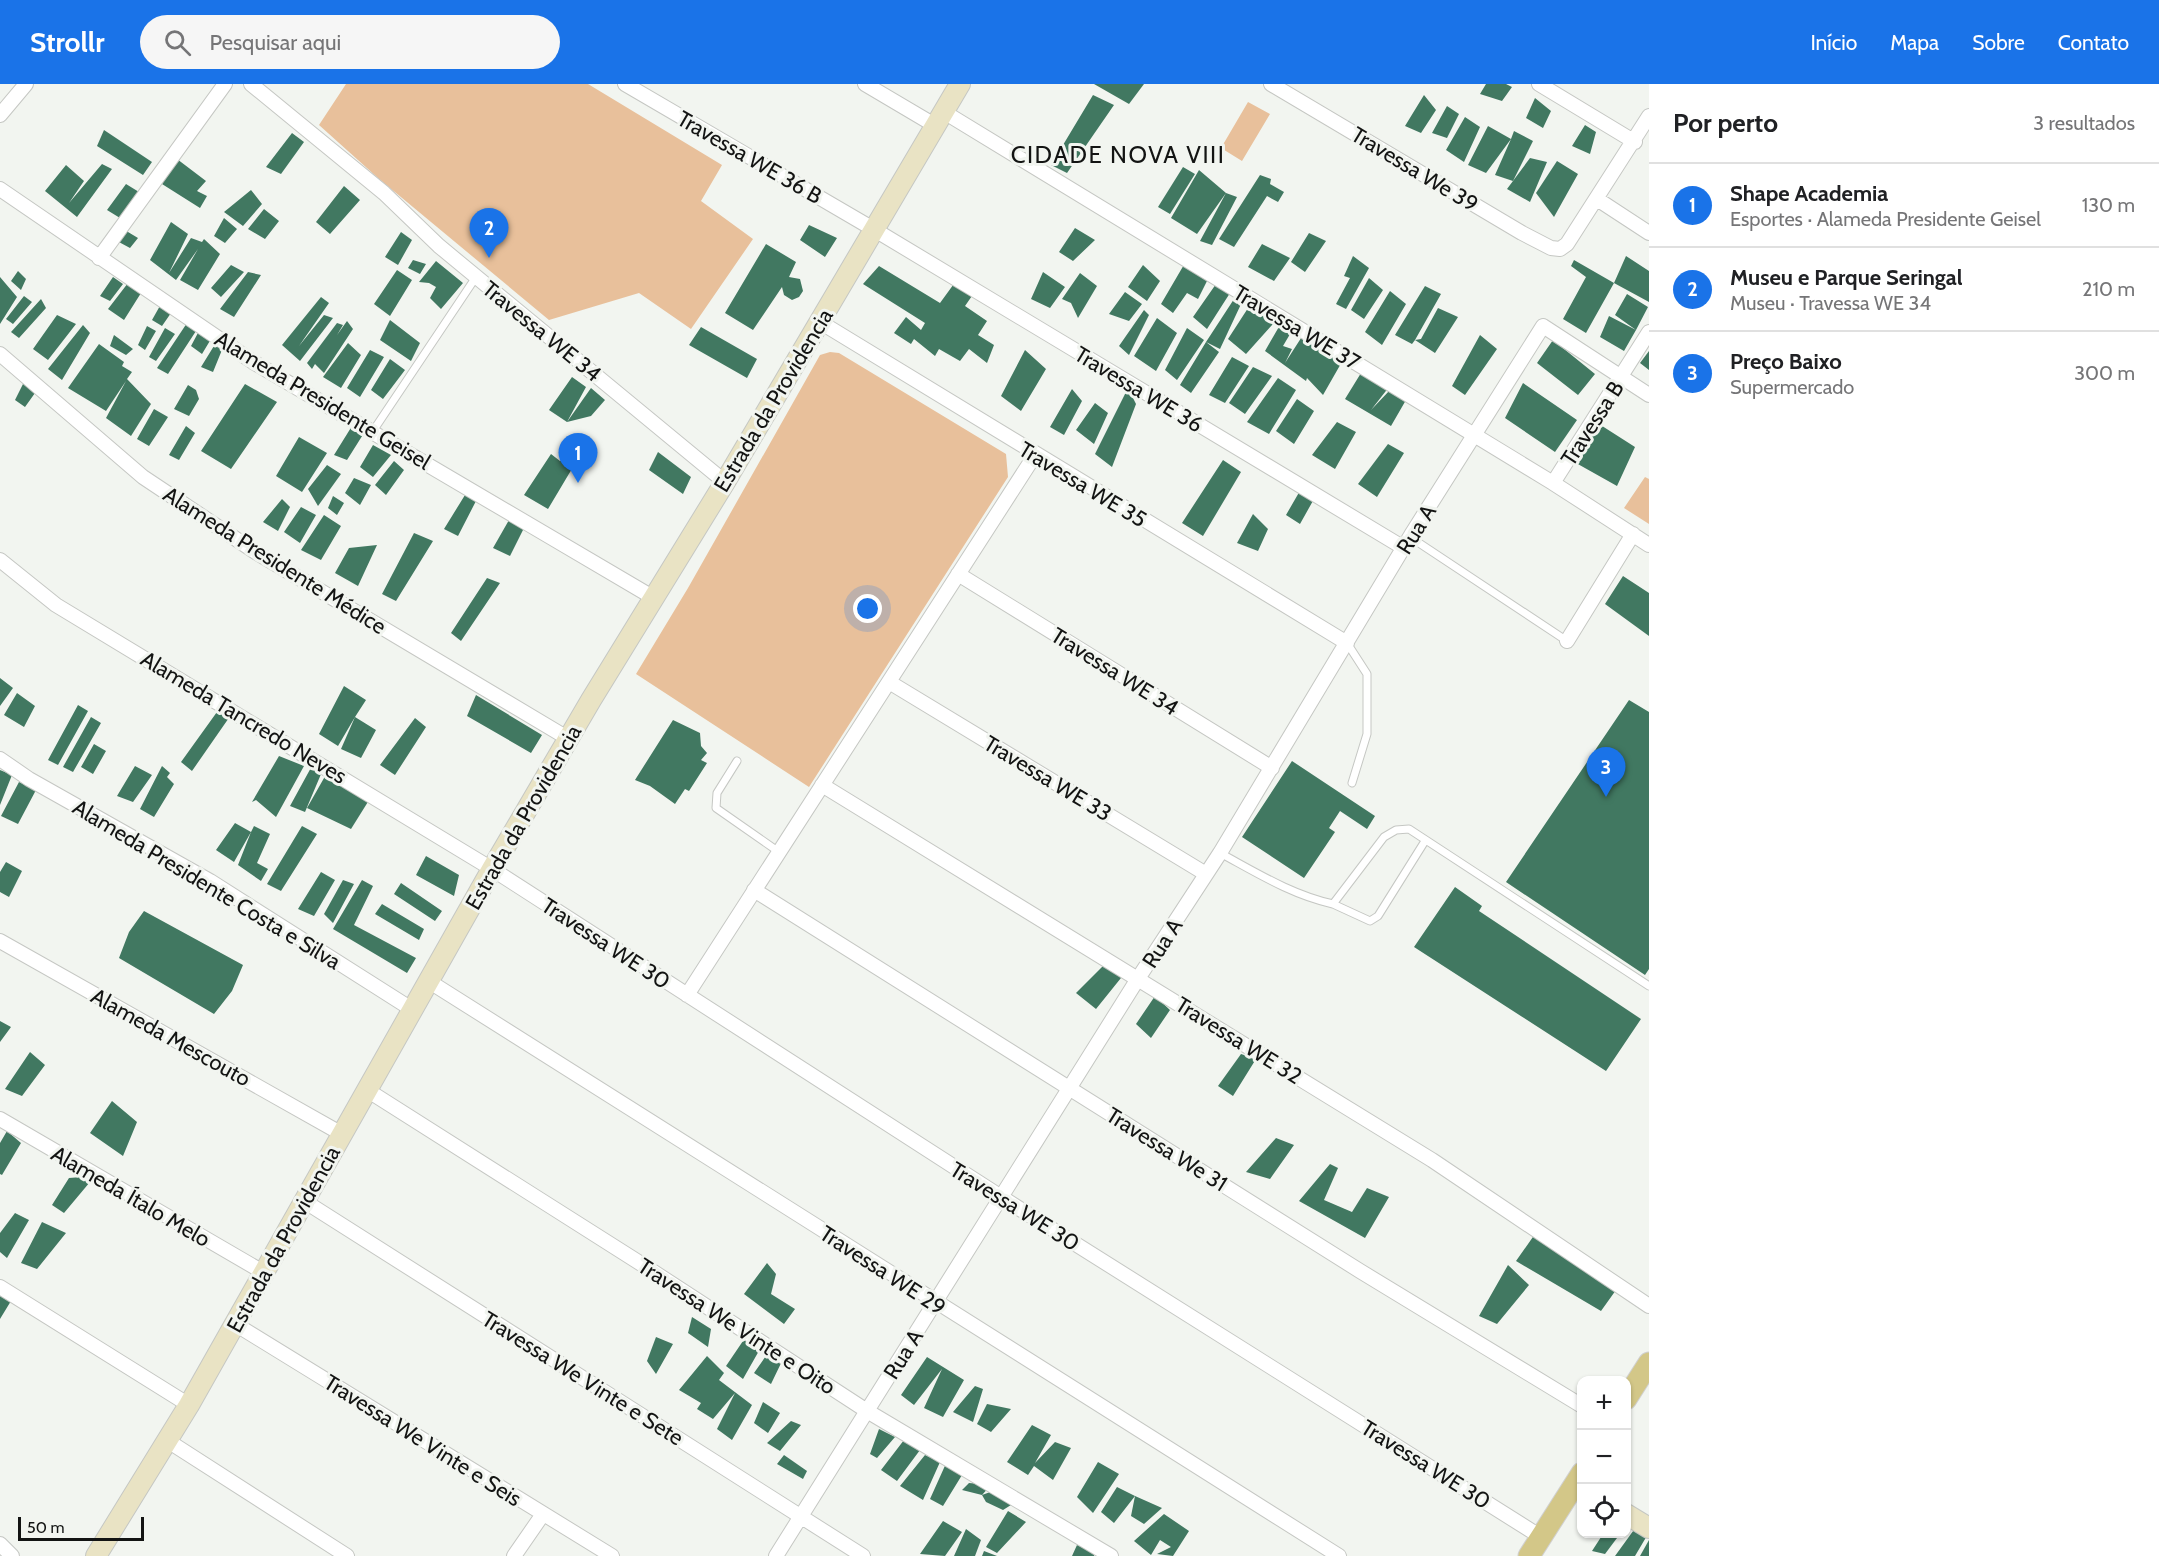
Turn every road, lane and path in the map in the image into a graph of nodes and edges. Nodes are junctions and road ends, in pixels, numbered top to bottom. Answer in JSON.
{"nodes":[{"id":1,"x":26,"y":84,"type":"edge"},
{"id":2,"x":225,"y":84,"type":"edge"},
{"id":3,"x":625,"y":84,"type":"edge"},
{"id":4,"x":865,"y":84,"type":"edge"},
{"id":5,"x":960,"y":84,"type":"edge"},
{"id":6,"x":1271,"y":84,"type":"edge"},
{"id":7,"x":1539,"y":84,"type":"edge"},
{"id":8,"x":256,"y":86,"type":"edge"},
{"id":9,"x":0,"y":115,"type":"edge"},
{"id":10,"x":1649,"y":116,"type":"edge"},
{"id":11,"x":940,"y":119,"type":"junction"},
{"id":12,"x":1635,"y":142,"type":"junction"},
{"id":13,"x":0,"y":189,"type":"edge"},
{"id":14,"x":1597,"y":199,"type":"junction"},
{"id":15,"x":874,"y":230,"type":"junction"},
{"id":16,"x":1649,"y":233,"type":"edge"},
{"id":17,"x":99,"y":258,"type":"junction"},
{"id":18,"x":476,"y":277,"type":"junction"},
{"id":19,"x":820,"y":322,"type":"junction"},
{"id":20,"x":1649,"y":332,"type":"edge"},
{"id":21,"x":0,"y":354,"type":"edge"},
{"id":22,"x":1622,"y":378,"type":"junction"},
{"id":23,"x":1649,"y":395,"type":"edge"},
{"id":24,"x":373,"y":430,"type":"junction"},
{"id":25,"x":1476,"y":435,"type":"junction"},
{"id":26,"x":1035,"y":455,"type":"junction"},
{"id":27,"x":725,"y":482,"type":"junction"},
{"id":28,"x":1553,"y":483,"type":"junction"},
{"id":29,"x":1633,"y":534,"type":"junction"},
{"id":30,"x":1407,"y":543,"type":"junction"},
{"id":31,"x":1649,"y":545,"type":"edge"},
{"id":32,"x":0,"y":560,"type":"edge"},
{"id":33,"x":958,"y":574,"type":"junction"},
{"id":34,"x":654,"y":598,"type":"junction"},
{"id":35,"x":1567,"y":641,"type":"joint"},
{"id":36,"x":1347,"y":643,"type":"junction"},
{"id":37,"x":889,"y":682,"type":"junction"},
{"id":38,"x":569,"y":738,"type":"junction"},
{"id":39,"x":0,"y":759,"type":"edge"},
{"id":40,"x":737,"y":761,"type":"dead end"},
{"id":41,"x":1272,"y":768,"type":"junction"},
{"id":42,"x":1352,"y":783,"type":"dead end"},
{"id":43,"x":822,"y":785,"type":"junction"},
{"id":44,"x":1425,"y":841,"type":"junction"},
{"id":45,"x":779,"y":852,"type":"junction"},
{"id":46,"x":1220,"y":853,"type":"junction"},
{"id":47,"x":492,"y":869,"type":"junction"},
{"id":48,"x":1206,"y":874,"type":"junction"},
{"id":49,"x":754,"y":890,"type":"junction"},
{"id":50,"x":1333,"y":904,"type":"junction"},
{"id":51,"x":0,"y":941,"type":"edge"},
{"id":52,"x":1139,"y":977,"type":"junction"},
{"id":53,"x":429,"y":982,"type":"junction"},
{"id":54,"x":1649,"y":986,"type":"edge"},
{"id":55,"x":687,"y":995,"type":"junction"},
{"id":56,"x":413,"y":1010,"type":"junction"},
{"id":57,"x":1071,"y":1088,"type":"junction"},
{"id":58,"x":367,"y":1090,"type":"junction"},
{"id":59,"x":0,"y":1119,"type":"edge"},
{"id":60,"x":342,"y":1134,"type":"junction"},
{"id":61,"x":1001,"y":1197,"type":"junction"},
{"id":62,"x":304,"y":1201,"type":"junction"},
{"id":63,"x":263,"y":1272,"type":"junction"},
{"id":64,"x":0,"y":1287,"type":"edge"},
{"id":65,"x":934,"y":1303,"type":"junction"},
{"id":66,"x":1649,"y":1306,"type":"edge"},
{"id":67,"x":235,"y":1324,"type":"junction"},
{"id":68,"x":1649,"y":1363,"type":"edge"},
{"id":69,"x":1631,"y":1392,"type":"edge"},
{"id":70,"x":1577,"y":1404,"type":"edge"},
{"id":71,"x":189,"y":1405,"type":"junction"},
{"id":72,"x":867,"y":1411,"type":"junction"},
{"id":73,"x":168,"y":1441,"type":"junction"},
{"id":74,"x":1577,"y":1484,"type":"edge"},
{"id":75,"x":543,"y":1514,"type":"junction"},
{"id":76,"x":800,"y":1517,"type":"junction"},
{"id":77,"x":1631,"y":1517,"type":"edge"},
{"id":78,"x":1649,"y":1528,"type":"edge"},
{"id":79,"x":1541,"y":1537,"type":"junction"},
{"id":80,"x":0,"y":1544,"type":"edge"},
{"id":81,"x":12,"y":1556,"type":"edge"},
{"id":82,"x":96,"y":1556,"type":"edge"},
{"id":83,"x":347,"y":1556,"type":"edge"},
{"id":84,"x":514,"y":1556,"type":"edge"},
{"id":85,"x":612,"y":1556,"type":"edge"},
{"id":86,"x":776,"y":1556,"type":"edge"},
{"id":87,"x":863,"y":1556,"type":"edge"},
{"id":88,"x":1111,"y":1556,"type":"edge"},
{"id":89,"x":1339,"y":1556,"type":"edge"},
{"id":90,"x":1529,"y":1556,"type":"edge"}],
"edges":[{"from":1,"to":9,"type":"street"},
{"from":2,"to":17,"type":"street"},
{"from":3,"to":15,"type":"street","name":"Travessa WE 36 B"},
{"from":4,"to":11,"type":"street","name":"Travessa WE 37"},
{"from":5,"to":11,"type":"main road","name":"Estrada da Providencia"},
{"from":6,"to":14,"type":"street","name":"Travessa We 39"},
{"from":7,"to":12,"type":"street"},
{"from":8,"to":18,"type":"street","name":"Travessa WE 34"},
{"from":10,"to":12,"type":"street"},
{"from":11,"to":15,"type":"main road","name":"Estrada da Providencia"},
{"from":11,"to":25,"type":"street","name":"Travessa WE 37"},
{"from":12,"to":14,"type":"street"},
{"from":13,"to":17,"type":"street","name":"Alameda Presidente Geisel"},
{"from":14,"to":16,"type":"street"},
{"from":15,"to":19,"type":"main road","name":"Estrada da Providencia"},
{"from":15,"to":30,"type":"street","name":"Travessa WE 36"},
{"from":17,"to":24,"type":"street","name":"Alameda Presidente Geisel"},
{"from":18,"to":24,"type":"lane"},
{"from":18,"to":27,"type":"street","name":"Travessa WE 34"},
{"from":19,"to":26,"type":"street","name":"Travessa WE 35"},
{"from":19,"to":27,"type":"main road","name":"Estrada da Providencia"},
{"from":20,"to":22,"type":"street","name":"Travessa B"},
{"from":21,"to":38,"type":"street","name":"Alameda Presidente Médice"},
{"from":22,"to":23,"type":"street"},
{"from":22,"to":25,"type":"street","name":"Rua A"},
{"from":22,"to":28,"type":"street","name":"Travessa B"},
{"from":24,"to":34,"type":"street","name":"Alameda Presidente Geisel"},
{"from":25,"to":28,"type":"street","name":"Travessa WE 37"},
{"from":25,"to":30,"type":"street","name":"Rua A"},
{"from":26,"to":33,"type":"street"},
{"from":26,"to":36,"type":"street","name":"Travessa WE 35"},
{"from":27,"to":34,"type":"main road","name":"Estrada da Providencia"},
{"from":28,"to":29,"type":"street","name":"Travessa WE 37"},
{"from":29,"to":31,"type":"street","name":"Travessa WE 37"},
{"from":29,"to":35,"type":"street"},
{"from":30,"to":35,"type":"lane"},
{"from":30,"to":36,"type":"street","name":"Rua A"},
{"from":32,"to":47,"type":"street","name":"Alameda Tancredo Neves"},
{"from":33,"to":37,"type":"street"},
{"from":33,"to":41,"type":"street","name":"Travessa WE 34"},
{"from":34,"to":38,"type":"main road","name":"Estrada da Providencia"},
{"from":36,"to":41,"type":"street","name":"Rua A"},
{"from":36,"to":42,"type":"lane"},
{"from":37,"to":43,"type":"street"},
{"from":37,"to":48,"type":"street","name":"Travessa WE 33"},
{"from":38,"to":47,"type":"main road","name":"Estrada da Providencia"},
{"from":39,"to":56,"type":"street","name":"Alameda Presidente Costa e Silva"},
{"from":40,"to":45,"type":"lane"},
{"from":41,"to":46,"type":"street","name":"Rua A"},
{"from":43,"to":45,"type":"street"},
{"from":43,"to":52,"type":"street","name":"Travessa WE 32"},
{"from":44,"to":50,"type":"lane"},
{"from":44,"to":50,"type":"lane"},
{"from":44,"to":54,"type":"lane"},
{"from":45,"to":49,"type":"street"},
{"from":46,"to":48,"type":"street","name":"Rua A"},
{"from":46,"to":50,"type":"lane"},
{"from":47,"to":53,"type":"main road","name":"Estrada da Providencia"},
{"from":47,"to":55,"type":"street","name":"Travessa WE 30"},
{"from":48,"to":52,"type":"street","name":"Rua A"},
{"from":49,"to":55,"type":"street"},
{"from":49,"to":57,"type":"street","name":"Travessa We 31"},
{"from":51,"to":60,"type":"street","name":"Alameda Mescouto"},
{"from":52,"to":57,"type":"street","name":"Rua A"},
{"from":52,"to":66,"type":"street","name":"Travessa WE 32"},
{"from":53,"to":56,"type":"main road","name":"Estrada da Providencia"},
{"from":53,"to":65,"type":"street","name":"Travessa WE 29"},
{"from":55,"to":61,"type":"street","name":"Travessa WE 30"},
{"from":56,"to":58,"type":"main road","name":"Estrada da Providencia"},
{"from":57,"to":61,"type":"street","name":"Rua A"},
{"from":57,"to":70,"type":"street","name":"Travessa We 31"},
{"from":58,"to":60,"type":"main road","name":"Estrada da Providencia"},
{"from":58,"to":72,"type":"street","name":"Travessa We Vinte e Oito"},
{"from":59,"to":63,"type":"street","name":"Alameda Ítalo Melo"},
{"from":60,"to":62,"type":"main road","name":"Estrada da Providencia"},
{"from":61,"to":65,"type":"street","name":"Rua A"},
{"from":61,"to":79,"type":"street","name":"Travessa WE 30"},
{"from":62,"to":63,"type":"main road","name":"Estrada da Providencia"},
{"from":62,"to":76,"type":"street","name":"Travessa We Vinte e Sete"},
{"from":63,"to":67,"type":"main road","name":"Estrada da Providencia"},
{"from":64,"to":71,"type":"street"},
{"from":65,"to":72,"type":"street","name":"Rua A"},
{"from":65,"to":89,"type":"street","name":"Travessa WE 29"},
{"from":67,"to":71,"type":"main road","name":"Estrada da Providencia"},
{"from":67,"to":75,"type":"street","name":"Travessa We Vinte e Seis"},
{"from":68,"to":69,"type":"main road"},
{"from":71,"to":73,"type":"main road","name":"Estrada da Providencia"},
{"from":72,"to":76,"type":"street","name":"Rua A"},
{"from":72,"to":88,"type":"street","name":"Travessa We Vinte e Oito"},
{"from":73,"to":82,"type":"main road","name":"Estrada da Providencia"},
{"from":73,"to":83,"type":"street"},
{"from":74,"to":79,"type":"main road"},
{"from":75,"to":84,"type":"street"},
{"from":75,"to":85,"type":"street","name":"Travessa We Vinte e Seis"},
{"from":76,"to":86,"type":"street","name":"Rua A"},
{"from":76,"to":87,"type":"street","name":"Travessa We Vinte e Sete"},
{"from":77,"to":78,"type":"main road"},
{"from":79,"to":90,"type":"main road"},
{"from":80,"to":81,"type":"street"}]}
